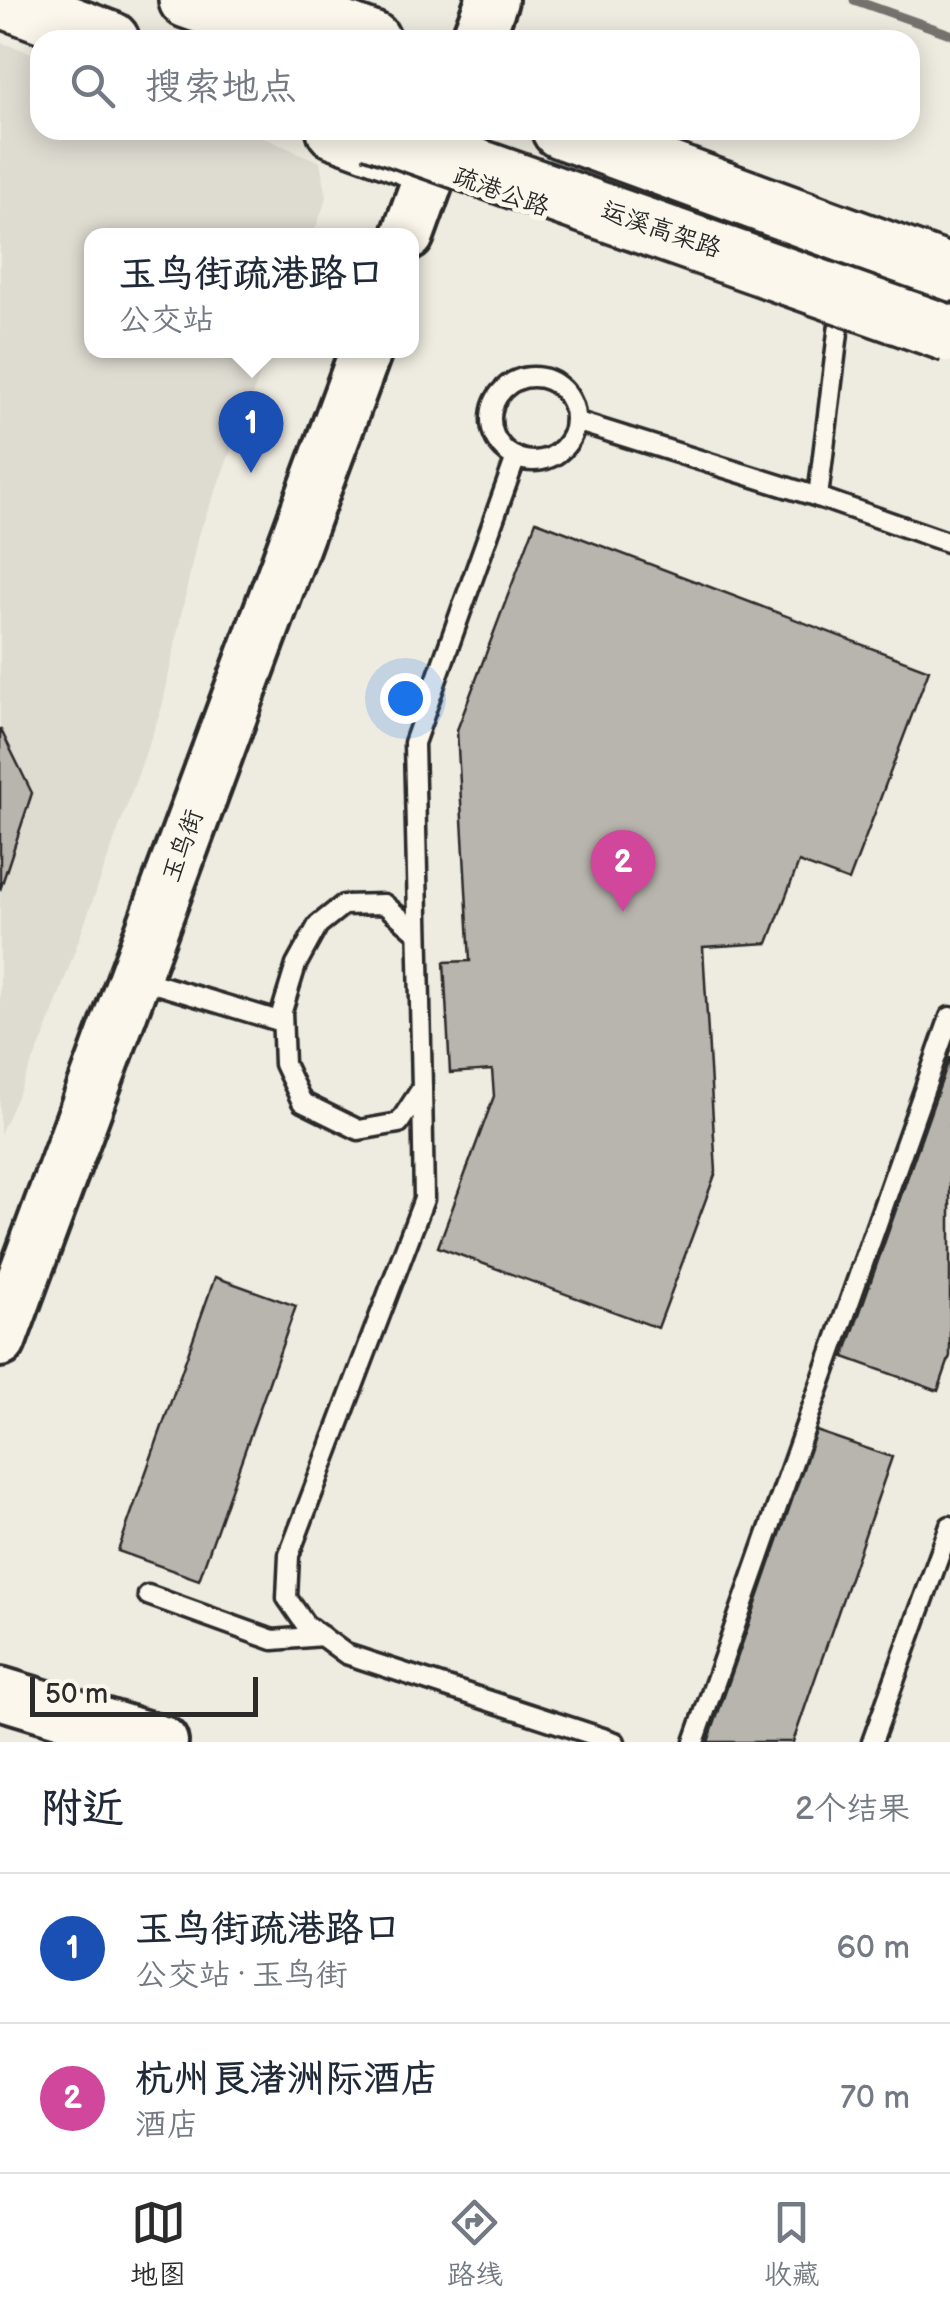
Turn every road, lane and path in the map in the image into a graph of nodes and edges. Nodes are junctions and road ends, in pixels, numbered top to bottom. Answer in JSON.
{"nodes":[{"id":1,"x":187,"y":0,"type":"edge"},
{"id":2,"x":262,"y":0,"type":"edge"},
{"id":3,"x":2,"y":3,"type":"edge"},
{"id":4,"x":67,"y":30,"type":"edge"},
{"id":5,"x":82,"y":30,"type":"edge"},
{"id":6,"x":273,"y":30,"type":"edge"},
{"id":7,"x":344,"y":30,"type":"edge"},
{"id":8,"x":393,"y":140,"type":"edge"},
{"id":9,"x":400,"y":140,"type":"edge"},
{"id":10,"x":587,"y":140,"type":"edge"},
{"id":11,"x":649,"y":140,"type":"edge"},
{"id":12,"x":440,"y":148,"type":"edge"},
{"id":13,"x":411,"y":228,"type":"edge"},
{"id":14,"x":950,"y":248,"type":"edge"},
{"id":15,"x":950,"y":273,"type":"edge"},
{"id":16,"x":840,"y":316,"type":"junction"},
{"id":17,"x":950,"y":334,"type":"edge"},
{"id":18,"x":950,"y":356,"type":"edge"},
{"id":19,"x":363,"y":358,"type":"edge"},
{"id":20,"x":575,"y":421,"type":"junction"},
{"id":21,"x":516,"y":457,"type":"junction"},
{"id":22,"x":818,"y":497,"type":"junction"},
{"id":23,"x":950,"y":543,"type":"edge"},
{"id":24,"x":418,"y":933,"type":"junction"},
{"id":25,"x":134,"y":977,"type":"junction"},
{"id":26,"x":950,"y":1018,"type":"edge"},
{"id":27,"x":282,"y":1022,"type":"junction"},
{"id":28,"x":422,"y":1088,"type":"junction"},
{"id":29,"x":0,"y":1341,"type":"edge"},
{"id":30,"x":950,"y":1526,"type":"edge"},
{"id":31,"x":148,"y":1595,"type":"dead end"},
{"id":32,"x":322,"y":1636,"type":"junction"},
{"id":33,"x":0,"y":1692,"type":"edge"},
{"id":34,"x":162,"y":1742,"type":"edge"},
{"id":35,"x":615,"y":1742,"type":"edge"},
{"id":36,"x":694,"y":1742,"type":"edge"},
{"id":37,"x":872,"y":1742,"type":"edge"}],
"edges":[{"from":1,"to":6,"type":"main road"},
{"from":2,"to":7,"type":"main road"},
{"from":3,"to":4,"type":"main road"},
{"from":3,"to":5,"type":"main road"},
{"from":8,"to":12,"type":"main road","name":"疏港公路"},
{"from":9,"to":17,"type":"main road","name":"运溪高架路","bridge":true},
{"from":10,"to":15,"type":"main road"},
{"from":11,"to":14,"type":"main road"},
{"from":12,"to":13,"type":"street"},
{"from":12,"to":16,"type":"main road","name":"疏港公路"},
{"from":16,"to":18,"type":"main road","name":"疏港公路"},
{"from":16,"to":22,"type":"lane"},
{"from":19,"to":25,"type":"street","name":"玉鸟街"},
{"from":20,"to":21,"type":"lane"},
{"from":20,"to":21,"type":"lane"},
{"from":20,"to":22,"type":"lane"},
{"from":21,"to":24,"type":"lane"},
{"from":22,"to":23,"type":"lane"},
{"from":24,"to":27,"type":"lane"},
{"from":24,"to":28,"type":"lane"},
{"from":25,"to":27,"type":"lane"},
{"from":25,"to":29,"type":"street","name":"玉鸟街"},
{"from":26,"to":36,"type":"lane"},
{"from":27,"to":28,"type":"lane"},
{"from":28,"to":32,"type":"lane"},
{"from":30,"to":37,"type":"lane"},
{"from":31,"to":32,"type":"lane"},
{"from":32,"to":35,"type":"lane"},
{"from":33,"to":34,"type":"street"}]}
